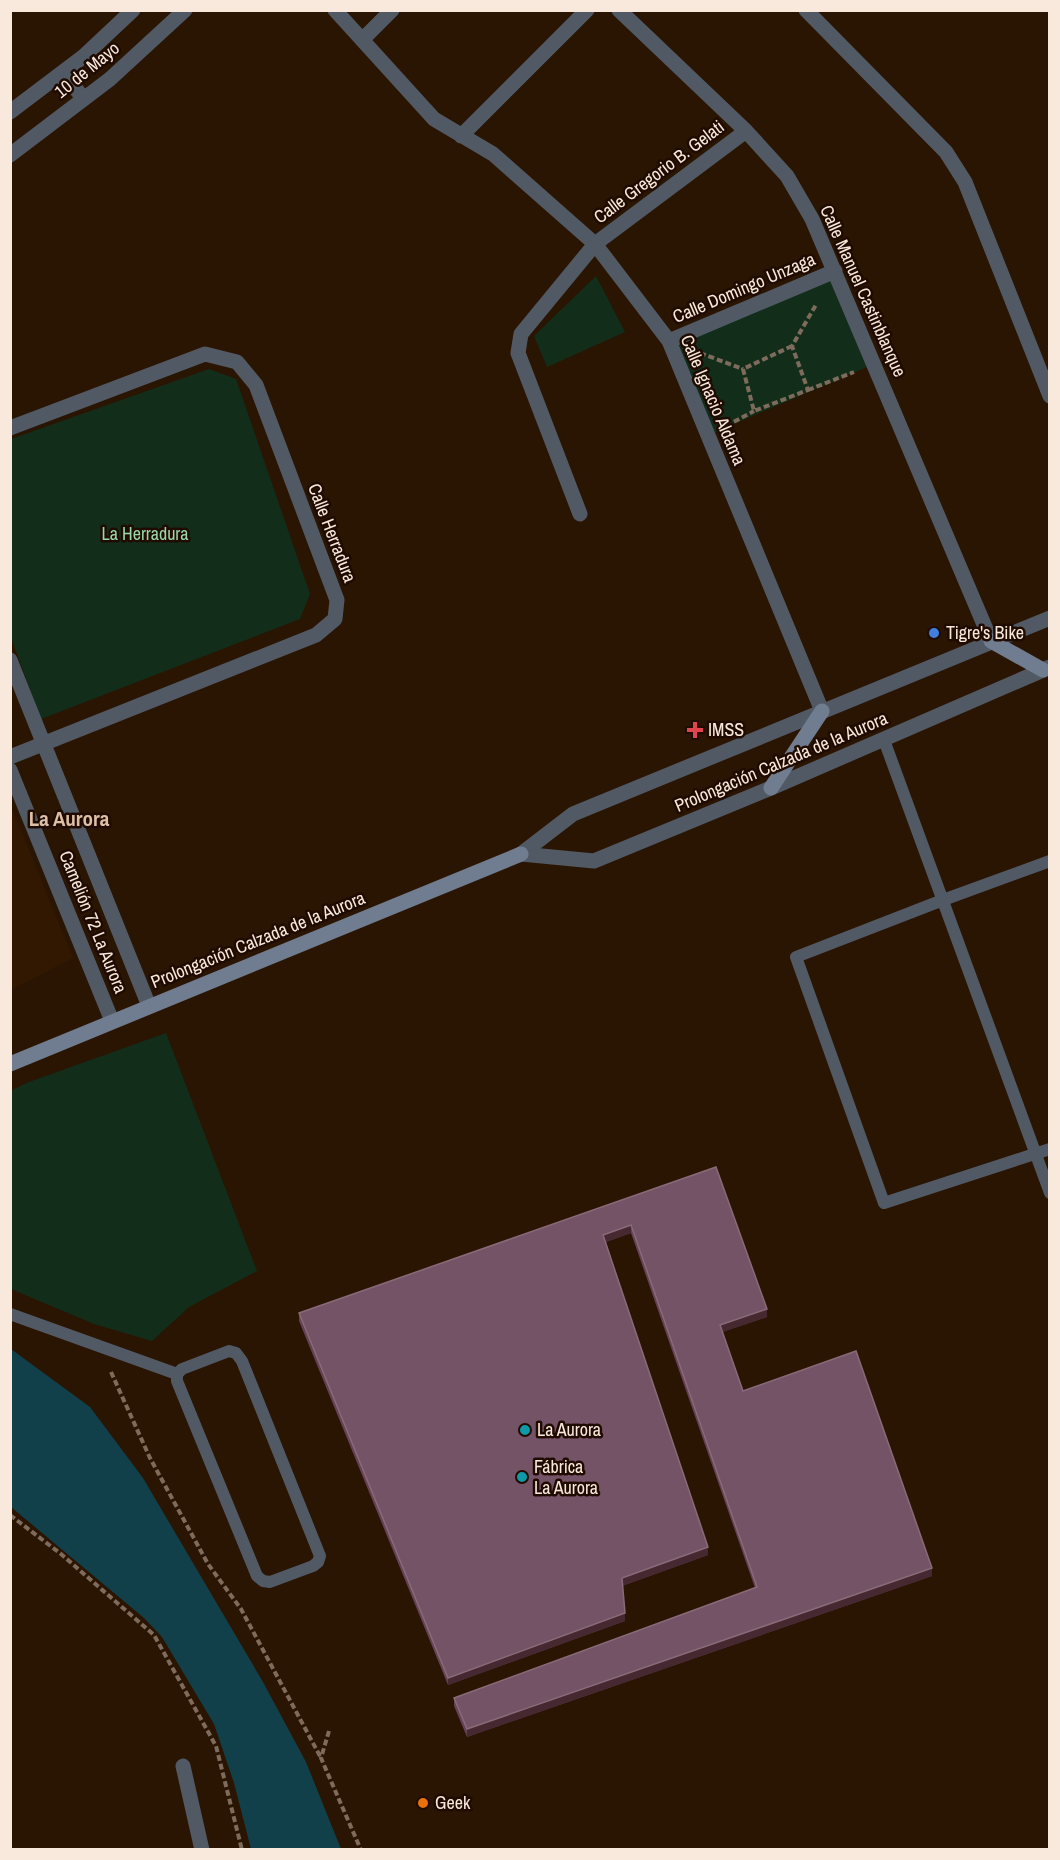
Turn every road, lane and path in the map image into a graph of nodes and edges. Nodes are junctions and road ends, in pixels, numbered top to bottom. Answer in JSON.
{"nodes":[{"id":1,"x":134,"y":10,"type":"edge"},
{"id":2,"x":185,"y":10,"type":"edge"},
{"id":3,"x":335,"y":10,"type":"edge"},
{"id":4,"x":392,"y":10,"type":"edge"},
{"id":5,"x":587,"y":10,"type":"edge"},
{"id":6,"x":619,"y":10,"type":"edge"},
{"id":7,"x":806,"y":10,"type":"edge"},
{"id":8,"x":362,"y":40,"type":"junction"},
{"id":9,"x":63,"y":73,"type":"junction"},
{"id":10,"x":84,"y":99,"type":"junction"},
{"id":11,"x":10,"y":112,"type":"edge"},
{"id":12,"x":746,"y":131,"type":"junction"},
{"id":13,"x":461,"y":136,"type":"junction"},
{"id":14,"x":10,"y":155,"type":"edge"},
{"id":15,"x":595,"y":244,"type":"junction"},
{"id":16,"x":835,"y":271,"type":"junction"},
{"id":17,"x":669,"y":341,"type":"junction"},
{"id":18,"x":792,"y":346,"type":"junction"},
{"id":19,"x":874,"y":364,"type":"junction"},
{"id":20,"x":742,"y":369,"type":"junction"},
{"id":21,"x":808,"y":390,"type":"junction"},
{"id":22,"x":1050,"y":396,"type":"edge"},
{"id":23,"x":754,"y":411,"type":"junction"},
{"id":24,"x":10,"y":428,"type":"edge"},
{"id":25,"x":708,"y":435,"type":"junction"},
{"id":26,"x":580,"y":514,"type":"dead end"},
{"id":27,"x":1050,"y":618,"type":"edge"},
{"id":28,"x":991,"y":641,"type":"junction"},
{"id":29,"x":10,"y":660,"type":"edge"},
{"id":30,"x":1046,"y":669,"type":"edge"},
{"id":31,"x":822,"y":711,"type":"junction"},
{"id":32,"x":884,"y":740,"type":"junction"},
{"id":33,"x":44,"y":744,"type":"junction"},
{"id":34,"x":10,"y":758,"type":"edge"},
{"id":35,"x":10,"y":770,"type":"edge"},
{"id":36,"x":771,"y":788,"type":"junction"},
{"id":37,"x":521,"y":854,"type":"junction"},
{"id":38,"x":1050,"y":861,"type":"edge"},
{"id":39,"x":943,"y":900,"type":"junction"},
{"id":40,"x":149,"y":1006,"type":"junction"},
{"id":41,"x":112,"y":1021,"type":"junction"},
{"id":42,"x":10,"y":1064,"type":"edge"},
{"id":43,"x":1050,"y":1149,"type":"edge"},
{"id":44,"x":1035,"y":1154,"type":"junction"},
{"id":45,"x":1050,"y":1193,"type":"edge"},
{"id":46,"x":10,"y":1314,"type":"edge"},
{"id":47,"x":99,"y":1345,"type":"junction"},
{"id":48,"x":177,"y":1374,"type":"junction"},
{"id":49,"x":10,"y":1515,"type":"edge"},
{"id":50,"x":329,"y":1731,"type":"dead end"},
{"id":51,"x":321,"y":1758,"type":"junction"},
{"id":52,"x":183,"y":1766,"type":"dead end"},
{"id":53,"x":202,"y":1850,"type":"edge"},
{"id":54,"x":242,"y":1850,"type":"edge"},
{"id":55,"x":361,"y":1850,"type":"edge"}],
"edges":[{"from":1,"to":9,"type":"street","name":"10 de Mayo"},
{"from":2,"to":10,"type":"street","name":"10 de Mayo"},
{"from":3,"to":8,"type":"street","name":"Calle Ignacio Aldama"},
{"from":4,"to":8,"type":"street"},
{"from":5,"to":13,"type":"street"},
{"from":6,"to":12,"type":"street","name":"Calle Manuel Castinblanque"},
{"from":7,"to":22,"type":"street"},
{"from":8,"to":13,"type":"street","name":"Calle Ignacio Aldama"},
{"from":9,"to":10,"type":"street"},
{"from":9,"to":11,"type":"street","name":"10 de Mayo"},
{"from":10,"to":14,"type":"street","name":"10 de Mayo"},
{"from":12,"to":15,"type":"street","name":"Calle Gregorio B. Gelati"},
{"from":12,"to":16,"type":"street","name":"Calle Manuel Castinblanque"},
{"from":13,"to":15,"type":"street","name":"Calle Ignacio Aldama"},
{"from":15,"to":17,"type":"street","name":"Calle Ignacio Aldama"},
{"from":15,"to":26,"type":"street","name":"Calle Gregorio B. Gelati"},
{"from":16,"to":17,"type":"street","name":"Calle Domingo Unzaga"},
{"from":16,"to":18,"type":"path"},
{"from":16,"to":19,"type":"street","name":"Calle Manuel Castinblanque"},
{"from":17,"to":20,"type":"path"},
{"from":17,"to":25,"type":"street","name":"Calle Ignacio Aldama"},
{"from":18,"to":20,"type":"path"},
{"from":18,"to":21,"type":"path"},
{"from":19,"to":21,"type":"path"},
{"from":19,"to":28,"type":"street","name":"Calle Manuel Castinblanque"},
{"from":20,"to":23,"type":"path"},
{"from":21,"to":23,"type":"path"},
{"from":23,"to":25,"type":"path"},
{"from":24,"to":33,"type":"street","name":"Calle Herradura"},
{"from":25,"to":31,"type":"street","name":"Calle Ignacio Aldama"},
{"from":27,"to":28,"type":"street","name":"Prolongación Calzada de la Aurora"},
{"from":28,"to":30,"type":"main road"},
{"from":28,"to":31,"type":"street","name":"Prolongación Calzada de la Aurora"},
{"from":29,"to":33,"type":"street","name":"Camelión 72 La Aurora"},
{"from":30,"to":32,"type":"street","name":"Prolongación Calzada de la Aurora"},
{"from":31,"to":36,"type":"main road"},
{"from":31,"to":37,"type":"street","name":"Prolongación Calzada de la Aurora"},
{"from":32,"to":36,"type":"street","name":"Prolongación Calzada de la Aurora"},
{"from":32,"to":39,"type":"lane"},
{"from":33,"to":34,"type":"street","name":"Calle Herradura"},
{"from":33,"to":40,"type":"street","name":"Camelión 72 La Aurora"},
{"from":35,"to":41,"type":"street","name":"Camelión 72 La Aurora"},
{"from":36,"to":37,"type":"street","name":"Prolongación Calzada de la Aurora"},
{"from":37,"to":40,"type":"main road","name":"Prolongación Calzada de la Aurora"},
{"from":38,"to":39,"type":"lane"},
{"from":39,"to":44,"type":"lane"},
{"from":39,"to":44,"type":"lane"},
{"from":40,"to":41,"type":"main road","name":"Prolongación Calzada de la Aurora"},
{"from":41,"to":42,"type":"main road","name":"Prolongación Calzada de la Aurora"},
{"from":43,"to":44,"type":"lane"},
{"from":44,"to":45,"type":"lane"},
{"from":46,"to":47,"type":"lane"},
{"from":47,"to":48,"type":"lane"},
{"from":47,"to":51,"type":"path"},
{"from":48,"to":48,"type":"lane"},
{"from":49,"to":54,"type":"path"},
{"from":50,"to":51,"type":"path"},
{"from":51,"to":55,"type":"path"},
{"from":52,"to":53,"type":"street"}]}
